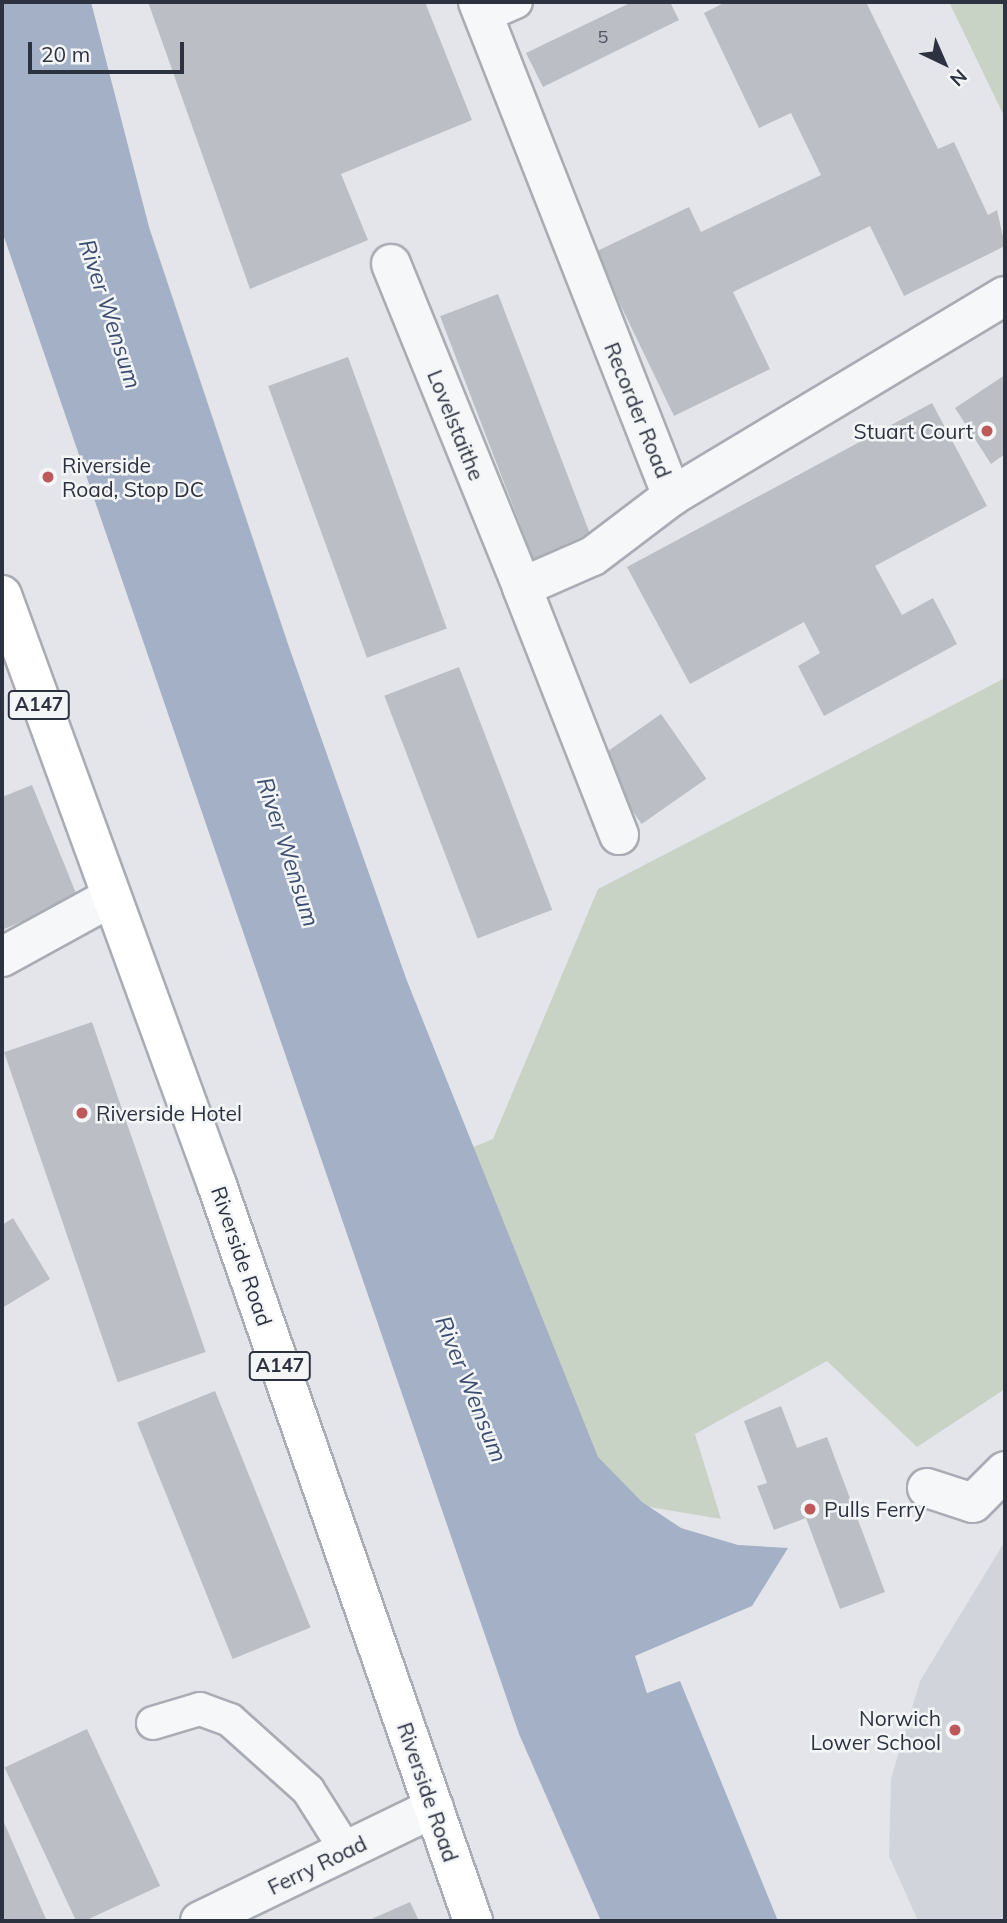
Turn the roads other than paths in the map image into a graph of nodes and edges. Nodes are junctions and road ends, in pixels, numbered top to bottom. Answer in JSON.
{"nodes":[{"id":1,"x":493,"y":7,"type":"edge"},
{"id":2,"x":391,"y":264,"type":"dead end"},
{"id":3,"x":1005,"y":296,"type":"edge"},
{"id":4,"x":672,"y":496,"type":"junction"},
{"id":5,"x":522,"y":587,"type":"junction"},
{"id":6,"x":2,"y":595,"type":"edge"},
{"id":7,"x":619,"y":835,"type":"dead end"},
{"id":8,"x":108,"y":899,"type":"junction"},
{"id":9,"x":2,"y":957,"type":"edge"},
{"id":10,"x":1005,"y":1471,"type":"edge"},
{"id":11,"x":927,"y":1488,"type":"dead end"},
{"id":12,"x":153,"y":1723,"type":"dead end"},
{"id":13,"x":434,"y":1808,"type":"junction"},
{"id":14,"x":346,"y":1850,"type":"junction"},
{"id":15,"x":201,"y":1921,"type":"edge"},
{"id":16,"x":473,"y":1921,"type":"edge"}],
"edges":[{"from":1,"to":4,"type":"street","name":"Recorder Road"},
{"from":2,"to":5,"type":"street","name":"Lovelstaithe"},
{"from":3,"to":4,"type":"street","name":"Recorder Road"},
{"from":4,"to":5,"type":"street"},
{"from":5,"to":7,"type":"street","name":"Lovelstaithe"},
{"from":6,"to":8,"type":"main road","name":"Riverside Road","number":"A147"},
{"from":8,"to":9,"type":"street"},
{"from":8,"to":13,"type":"main road","name":"Riverside Road","number":"A147"},
{"from":10,"to":11,"type":"street"},
{"from":12,"to":14,"type":"lane"},
{"from":13,"to":14,"type":"street","name":"Ferry Road"},
{"from":13,"to":16,"type":"main road","name":"Riverside Road","number":"A147"},
{"from":14,"to":15,"type":"street","name":"Ferry Road"}]}
